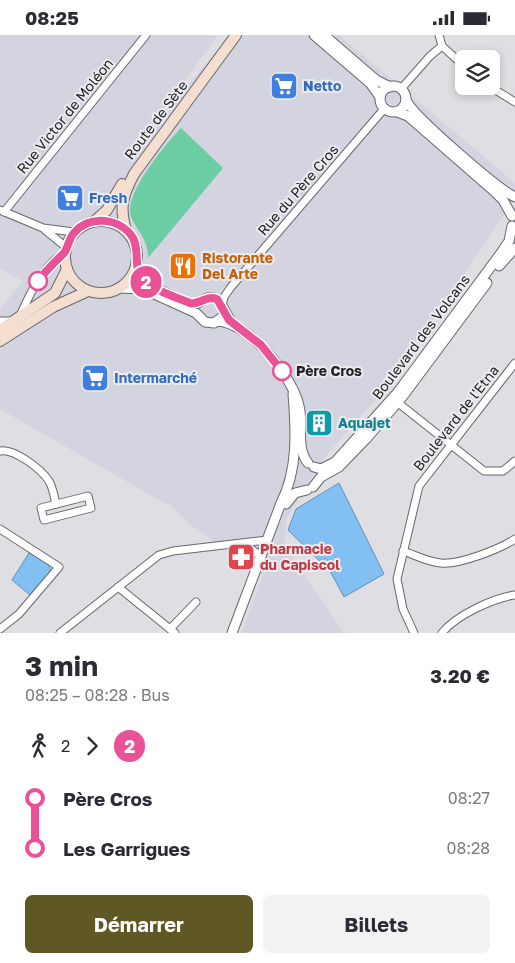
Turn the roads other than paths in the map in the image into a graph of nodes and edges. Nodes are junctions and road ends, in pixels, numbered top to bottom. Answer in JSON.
{"nodes":[{"id":1,"x":146,"y":35,"type":"edge"},
{"id":2,"x":228,"y":35,"type":"edge"},
{"id":3,"x":236,"y":35,"type":"edge"},
{"id":4,"x":314,"y":35,"type":"edge"},
{"id":5,"x":324,"y":35,"type":"edge"},
{"id":6,"x":439,"y":35,"type":"edge"},
{"id":7,"x":442,"y":47,"type":"junction"},
{"id":8,"x":455,"y":58,"type":"edge"},
{"id":9,"x":390,"y":87,"type":"junction"},
{"id":10,"x":401,"y":89,"type":"junction"},
{"id":11,"x":500,"y":93,"type":"edge"},
{"id":12,"x":380,"y":97,"type":"junction"},
{"id":13,"x":406,"y":100,"type":"junction"},
{"id":14,"x":515,"y":102,"type":"edge"},
{"id":15,"x":384,"y":109,"type":"junction"},
{"id":16,"x":397,"y":112,"type":"junction"},
{"id":17,"x":515,"y":197,"type":"edge"},
{"id":18,"x":2,"y":211,"type":"edge"},
{"id":19,"x":514,"y":220,"type":"edge"},
{"id":20,"x":96,"y":221,"type":"junction"},
{"id":21,"x":43,"y":228,"type":"junction"},
{"id":22,"x":126,"y":230,"type":"junction"},
{"id":23,"x":74,"y":232,"type":"junction"},
{"id":24,"x":515,"y":248,"type":"edge"},
{"id":25,"x":65,"y":250,"type":"junction"},
{"id":26,"x":137,"y":265,"type":"junction"},
{"id":27,"x":67,"y":269,"type":"junction"},
{"id":28,"x":231,"y":287,"type":"junction"},
{"id":29,"x":120,"y":288,"type":"junction"},
{"id":30,"x":88,"y":291,"type":"junction"},
{"id":31,"x":212,"y":297,"type":"junction"},
{"id":32,"x":202,"y":300,"type":"junction"},
{"id":33,"x":223,"y":308,"type":"junction"},
{"id":34,"x":199,"y":316,"type":"junction"},
{"id":35,"x":17,"y":318,"type":"junction"},
{"id":36,"x":0,"y":321,"type":"edge"},
{"id":37,"x":216,"y":321,"type":"junction"},
{"id":38,"x":236,"y":327,"type":"junction"},
{"id":39,"x":0,"y":330,"type":"edge"},
{"id":40,"x":0,"y":341,"type":"edge"},
{"id":41,"x":515,"y":363,"type":"edge"},
{"id":42,"x":293,"y":394,"type":"junction"},
{"id":43,"x":397,"y":402,"type":"junction"},
{"id":44,"x":449,"y":445,"type":"junction"},
{"id":45,"x":0,"y":451,"type":"edge"},
{"id":46,"x":515,"y":461,"type":"edge"},
{"id":47,"x":311,"y":465,"type":"junction"},
{"id":48,"x":293,"y":467,"type":"junction"},
{"id":49,"x":289,"y":480,"type":"junction"},
{"id":50,"x":310,"y":489,"type":"junction"},
{"id":51,"x":56,"y":503,"type":"junction"},
{"id":52,"x":1,"y":532,"type":"edge"},
{"id":53,"x":515,"y":539,"type":"edge"},
{"id":54,"x":267,"y":540,"type":"junction"},
{"id":55,"x":244,"y":545,"type":"junction"},
{"id":56,"x":403,"y":551,"type":"junction"},
{"id":57,"x":260,"y":559,"type":"junction"},
{"id":58,"x":118,"y":587,"type":"junction"},
{"id":59,"x":515,"y":595,"type":"edge"},
{"id":60,"x":196,"y":602,"type":"dead end"},
{"id":61,"x":0,"y":629,"type":"edge"},
{"id":62,"x":172,"y":631,"type":"edge"},
{"id":63,"x":60,"y":633,"type":"edge"},
{"id":64,"x":232,"y":633,"type":"edge"},
{"id":65,"x":237,"y":633,"type":"edge"},
{"id":66,"x":414,"y":633,"type":"edge"},
{"id":67,"x":442,"y":633,"type":"edge"}],
"edges":[{"from":1,"to":18,"type":"street","name":"Rue Victor de Moléon"},
{"from":2,"to":20,"type":"main road","name":"Route de Sète"},
{"from":3,"to":22,"type":"main road","name":"Route de Sète"},
{"from":4,"to":12,"type":"street"},
{"from":5,"to":9,"type":"street"},
{"from":6,"to":7,"type":"street"},
{"from":7,"to":8,"type":"street"},
{"from":7,"to":10,"type":"street"},
{"from":9,"to":10,"type":"street"},
{"from":9,"to":12,"type":"street"},
{"from":10,"to":13,"type":"street"},
{"from":11,"to":14,"type":"street"},
{"from":12,"to":15,"type":"street"},
{"from":13,"to":16,"type":"street"},
{"from":13,"to":17,"type":"street"},
{"from":15,"to":16,"type":"street"},
{"from":15,"to":28,"type":"street","name":"Rue du Père Cros"},
{"from":16,"to":19,"type":"street","name":"Boulevard des Volcans"},
{"from":18,"to":21,"type":"street"},
{"from":19,"to":47,"type":"street","name":"Boulevard des Volcans"},
{"from":20,"to":22,"type":"main road"},
{"from":20,"to":23,"type":"main road"},
{"from":21,"to":23,"type":"street"},
{"from":21,"to":25,"type":"street"},
{"from":22,"to":26,"type":"main road"},
{"from":23,"to":25,"type":"main road"},
{"from":24,"to":43,"type":"street","name":"Boulevard des Volcans"},
{"from":25,"to":27,"type":"main road"},
{"from":25,"to":35,"type":"street"},
{"from":26,"to":29,"type":"main road"},
{"from":26,"to":32,"type":"street"},
{"from":27,"to":30,"type":"main road"},
{"from":27,"to":35,"type":"main road"},
{"from":28,"to":31,"type":"street","name":"Rue du Père Cros"},
{"from":28,"to":33,"type":"street","name":"Rue du Père Cros"},
{"from":29,"to":30,"type":"main road"},
{"from":29,"to":34,"type":"street"},
{"from":30,"to":40,"type":"main road"},
{"from":31,"to":32,"type":"street"},
{"from":31,"to":33,"type":"street"},
{"from":32,"to":34,"type":"street"},
{"from":33,"to":37,"type":"street"},
{"from":33,"to":38,"type":"street"},
{"from":34,"to":37,"type":"street"},
{"from":35,"to":36,"type":"street"},
{"from":35,"to":39,"type":"main road"},
{"from":37,"to":38,"type":"street"},
{"from":38,"to":42,"type":"street"},
{"from":41,"to":44,"type":"street","name":"Boulevard de l'Etna"},
{"from":42,"to":47,"type":"street"},
{"from":42,"to":48,"type":"street"},
{"from":43,"to":44,"type":"street"},
{"from":43,"to":50,"type":"street","name":"Boulevard des Volcans"},
{"from":44,"to":46,"type":"street"},
{"from":44,"to":56,"type":"street","name":"Boulevard de l'Etna"},
{"from":45,"to":51,"type":"street"},
{"from":47,"to":48,"type":"street"},
{"from":47,"to":50,"type":"street"},
{"from":48,"to":49,"type":"street"},
{"from":49,"to":50,"type":"street"},
{"from":49,"to":54,"type":"street"},
{"from":50,"to":65,"type":"street","name":"Boulevard des Volcans"},
{"from":51,"to":51,"type":"street"},
{"from":52,"to":61,"type":"street"},
{"from":53,"to":56,"type":"street"},
{"from":54,"to":55,"type":"street"},
{"from":54,"to":57,"type":"street"},
{"from":55,"to":57,"type":"street"},
{"from":55,"to":58,"type":"street"},
{"from":56,"to":66,"type":"street","name":"Boulevard de l'Etna"},
{"from":57,"to":64,"type":"street"},
{"from":58,"to":62,"type":"street"},
{"from":58,"to":63,"type":"street"},
{"from":59,"to":67,"type":"street"},
{"from":60,"to":62,"type":"street"}]}
